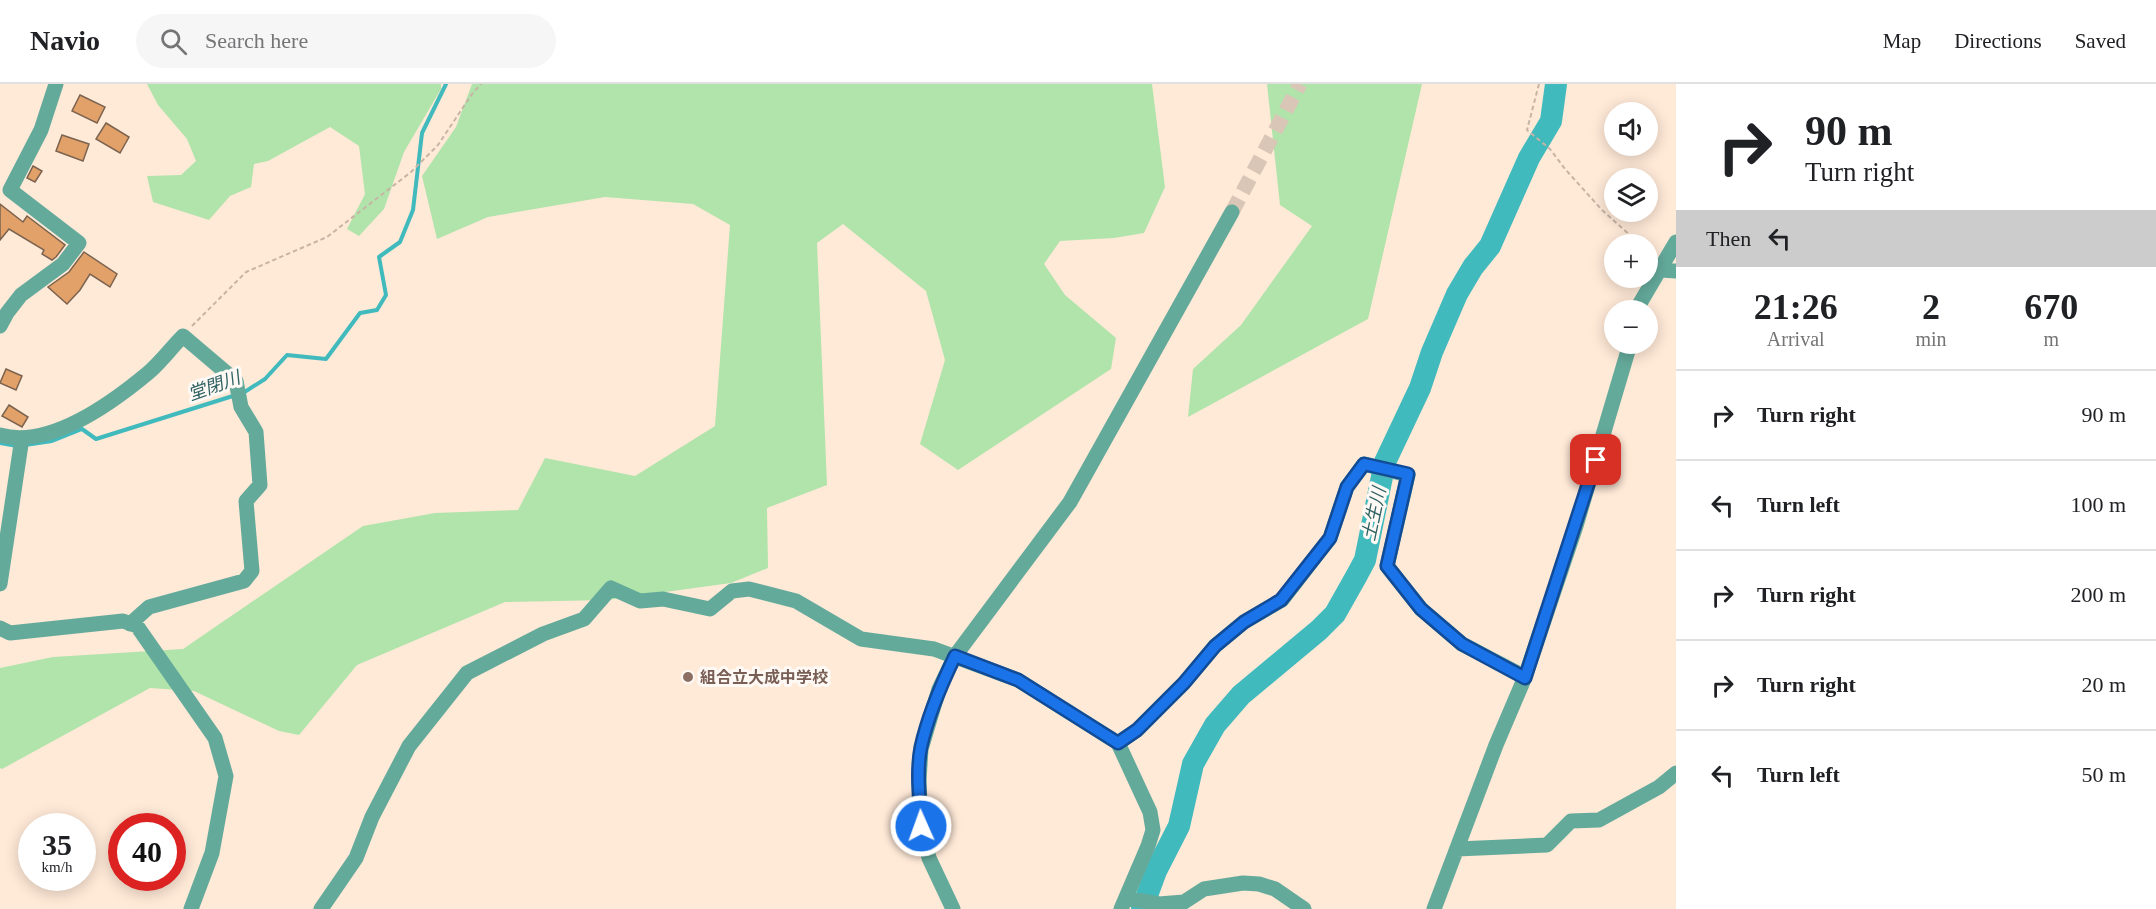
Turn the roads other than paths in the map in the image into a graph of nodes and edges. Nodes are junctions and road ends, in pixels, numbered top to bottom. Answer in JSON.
{"nodes":[{"id":1,"x":56,"y":84,"type":"edge"},
{"id":2,"x":5,"y":193,"type":"edge"},
{"id":3,"x":1232,"y":212,"type":"tunnel mouth"},
{"id":4,"x":1676,"y":242,"type":"edge"},
{"id":5,"x":1668,"y":270,"type":"edge"},
{"id":6,"x":1644,"y":300,"type":"edge"},
{"id":7,"x":0,"y":326,"type":"edge"},
{"id":8,"x":1627,"y":354,"type":"edge"},
{"id":9,"x":0,"y":435,"type":"edge"},
{"id":10,"x":22,"y":438,"type":"junction"},
{"id":11,"x":0,"y":584,"type":"edge"},
{"id":12,"x":130,"y":624,"type":"junction"},
{"id":13,"x":0,"y":628,"type":"edge"},
{"id":14,"x":955,"y":656,"type":"junction"},
{"id":15,"x":1525,"y":678,"type":"junction"},
{"id":16,"x":1118,"y":743,"type":"junction"},
{"id":17,"x":1676,"y":773,"type":"edge"},
{"id":18,"x":1457,"y":849,"type":"junction"},
{"id":19,"x":1124,"y":903,"type":"edge"},
{"id":20,"x":191,"y":909,"type":"edge"},
{"id":21,"x":321,"y":909,"type":"edge"},
{"id":22,"x":953,"y":909,"type":"edge"},
{"id":23,"x":1304,"y":909,"type":"edge"},
{"id":24,"x":1434,"y":909,"type":"edge"}],
"edges":[{"from":1,"to":2,"type":"street"},
{"from":2,"to":7,"type":"street"},
{"from":3,"to":14,"type":"street"},
{"from":4,"to":5,"type":"street"},
{"from":5,"to":6,"type":"street"},
{"from":8,"to":15,"type":"street"},
{"from":9,"to":10,"type":"street"},
{"from":10,"to":11,"type":"street"},
{"from":10,"to":12,"type":"street"},
{"from":12,"to":13,"type":"street"},
{"from":12,"to":20,"type":"street"},
{"from":14,"to":16,"type":"street"},
{"from":14,"to":21,"type":"street"},
{"from":14,"to":22,"type":"street"},
{"from":15,"to":16,"type":"street"},
{"from":15,"to":18,"type":"street"},
{"from":16,"to":19,"type":"street"},
{"from":17,"to":18,"type":"street"},
{"from":18,"to":24,"type":"street"},
{"from":19,"to":23,"type":"street"}]}
